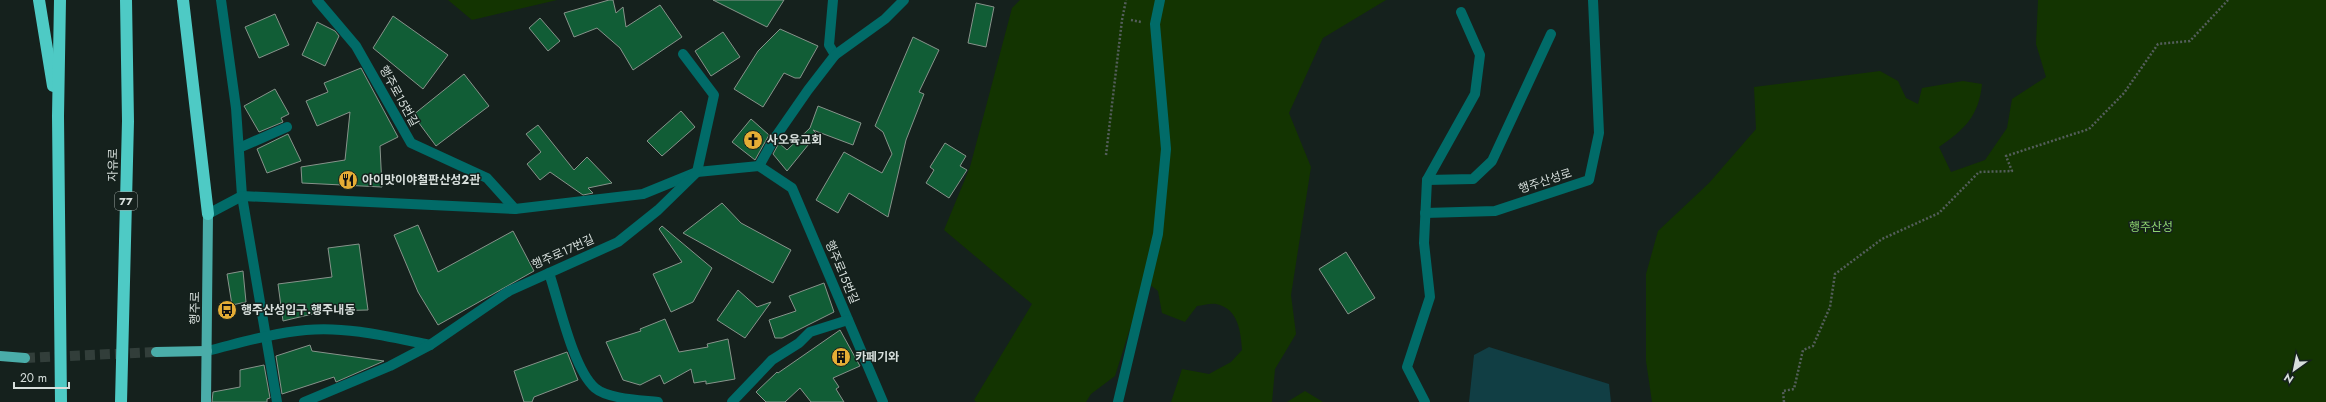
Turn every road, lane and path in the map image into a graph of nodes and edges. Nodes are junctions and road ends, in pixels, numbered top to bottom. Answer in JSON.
{"nodes":[{"id":1,"x":39,"y":0,"type":"edge"},
{"id":2,"x":60,"y":0,"type":"edge"},
{"id":3,"x":126,"y":0,"type":"edge"},
{"id":4,"x":183,"y":0,"type":"edge"},
{"id":5,"x":220,"y":0,"type":"edge"},
{"id":6,"x":317,"y":0,"type":"edge"},
{"id":7,"x":833,"y":0,"type":"edge"},
{"id":8,"x":904,"y":0,"type":"edge"},
{"id":9,"x":1126,"y":0,"type":"edge"},
{"id":10,"x":1160,"y":0,"type":"edge"},
{"id":11,"x":1592,"y":0,"type":"edge"},
{"id":12,"x":2228,"y":0,"type":"edge"},
{"id":13,"x":1460,"y":12,"type":"dead end"},
{"id":14,"x":1551,"y":34,"type":"dead end"},
{"id":15,"x":683,"y":54,"type":"dead end"},
{"id":16,"x":835,"y":55,"type":"junction"},
{"id":17,"x":58,"y":116,"type":"junction"},
{"id":18,"x":287,"y":126,"type":"dead end"},
{"id":19,"x":239,"y":148,"type":"junction"},
{"id":20,"x":1106,"y":154,"type":"dead end"},
{"id":21,"x":759,"y":166,"type":"junction"},
{"id":22,"x":697,"y":172,"type":"junction"},
{"id":23,"x":1427,"y":180,"type":"junction"},
{"id":24,"x":242,"y":196,"type":"junction"},
{"id":25,"x":515,"y":210,"type":"junction"},
{"id":26,"x":1425,"y":213,"type":"junction"},
{"id":27,"x":208,"y":214,"type":"junction"},
{"id":28,"x":549,"y":273,"type":"junction"},
{"id":29,"x":848,"y":320,"type":"junction"},
{"id":30,"x":266,"y":336,"type":"junction"},
{"id":31,"x":430,"y":345,"type":"junction"},
{"id":32,"x":156,"y":352,"type":"tunnel mouth"},
{"id":33,"x":207,"y":352,"type":"junction"},
{"id":34,"x":0,"y":356,"type":"edge"},
{"id":35,"x":25,"y":358,"type":"tunnel mouth"},
{"id":36,"x":61,"y":402,"type":"edge"},
{"id":37,"x":121,"y":402,"type":"edge"},
{"id":38,"x":206,"y":402,"type":"edge"},
{"id":39,"x":277,"y":402,"type":"edge"},
{"id":40,"x":304,"y":402,"type":"edge"},
{"id":41,"x":658,"y":402,"type":"edge"},
{"id":42,"x":732,"y":402,"type":"edge"},
{"id":43,"x":883,"y":402,"type":"edge"},
{"id":44,"x":1118,"y":402,"type":"edge"},
{"id":45,"x":1425,"y":402,"type":"edge"},
{"id":46,"x":1784,"y":402,"type":"edge"}],
"edges":[{"from":1,"to":17,"type":"highway"},
{"from":2,"to":17,"type":"highway"},
{"from":3,"to":37,"type":"highway","name":"자유로","number":"77"},
{"from":4,"to":27,"type":"highway"},
{"from":5,"to":19,"type":"street"},
{"from":6,"to":25,"type":"street","name":"행주로15번길"},
{"from":7,"to":16,"type":"street"},
{"from":8,"to":16,"type":"street"},
{"from":9,"to":20,"type":"path"},
{"from":10,"to":44,"type":"street"},
{"from":11,"to":26,"type":"street","name":"행주산성로"},
{"from":12,"to":46,"type":"path"},
{"from":13,"to":23,"type":"street"},
{"from":14,"to":23,"type":"street"},
{"from":15,"to":22,"type":"street"},
{"from":16,"to":21,"type":"street"},
{"from":17,"to":36,"type":"highway"},
{"from":18,"to":19,"type":"street"},
{"from":19,"to":24,"type":"street"},
{"from":21,"to":22,"type":"street"},
{"from":21,"to":29,"type":"street","name":"행주로15번길"},
{"from":22,"to":25,"type":"street"},
{"from":22,"to":28,"type":"street","name":"행주로17번길"},
{"from":23,"to":26,"type":"street"},
{"from":24,"to":25,"type":"street"},
{"from":24,"to":27,"type":"street"},
{"from":24,"to":30,"type":"street"},
{"from":26,"to":45,"type":"street"},
{"from":27,"to":33,"type":"main road","name":"행주로"},
{"from":28,"to":31,"type":"street","name":"행주로17번길"},
{"from":28,"to":41,"type":"street"},
{"from":29,"to":42,"type":"street"},
{"from":29,"to":43,"type":"street","name":"행주로15번길"},
{"from":30,"to":31,"type":"street"},
{"from":30,"to":33,"type":"street"},
{"from":30,"to":39,"type":"street"},
{"from":31,"to":40,"type":"street","name":"행주로17번길"},
{"from":32,"to":33,"type":"main road"},
{"from":33,"to":38,"type":"main road","name":"행주로"},
{"from":34,"to":35,"type":"main road"}]}
